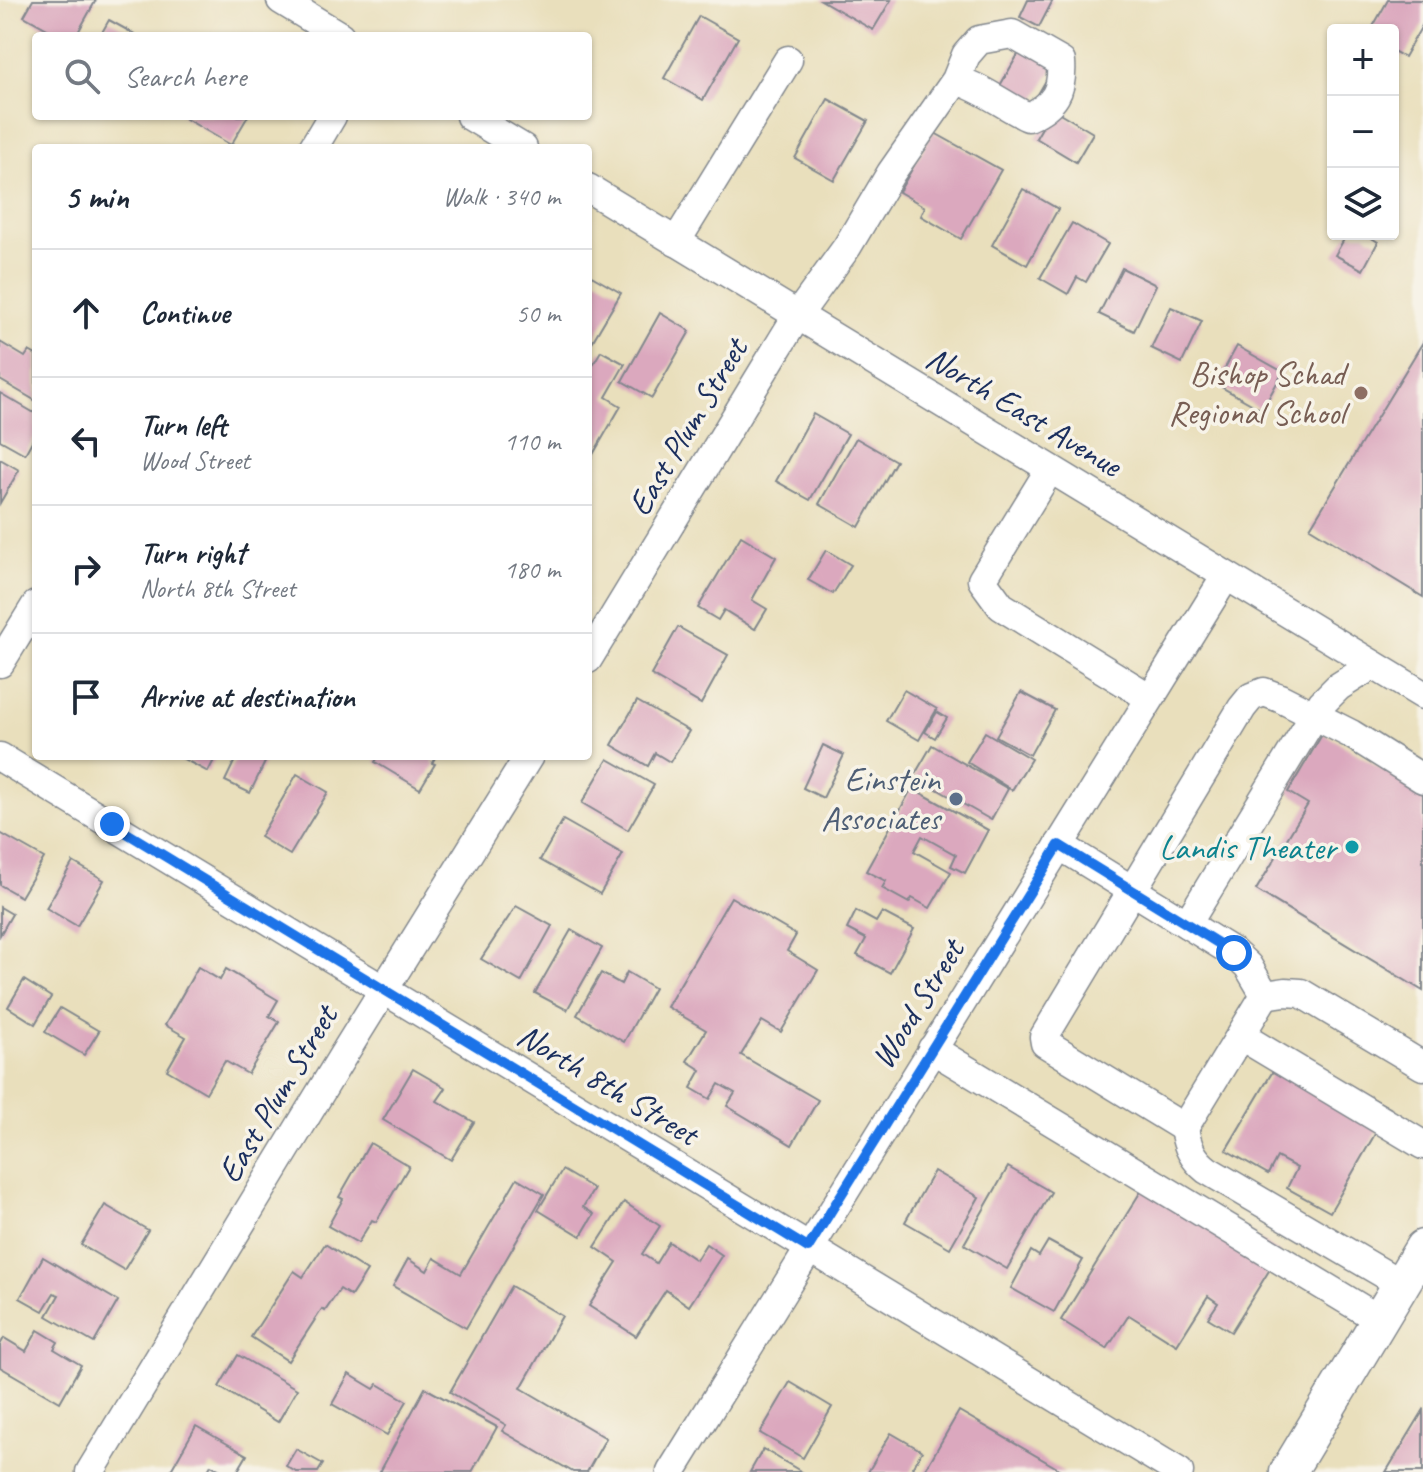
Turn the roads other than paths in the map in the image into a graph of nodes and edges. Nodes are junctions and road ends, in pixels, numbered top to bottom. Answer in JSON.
{"nodes":[{"id":1,"x":288,"y":2,"type":"edge"},
{"id":2,"x":334,"y":32,"type":"edge"},
{"id":3,"x":788,"y":60,"type":"dead end"},
{"id":4,"x":956,"y":80,"type":"dead end"},
{"id":5,"x":330,"y":120,"type":"edge"},
{"id":6,"x":477,"y":120,"type":"edge"},
{"id":7,"x":315,"y":144,"type":"edge"},
{"id":8,"x":516,"y":144,"type":"edge"},
{"id":9,"x":592,"y":190,"type":"edge"},
{"id":10,"x":676,"y":242,"type":"junction"},
{"id":11,"x":797,"y":316,"type":"junction"},
{"id":12,"x":1050,"y":469,"type":"junction"},
{"id":13,"x":1226,"y":576,"type":"junction"},
{"id":14,"x":32,"y":611,"type":"edge"},
{"id":15,"x":592,"y":652,"type":"edge"},
{"id":16,"x":0,"y":663,"type":"edge"},
{"id":17,"x":1373,"y":665,"type":"junction"},
{"id":18,"x":1423,"y":695,"type":"edge"},
{"id":19,"x":1150,"y":698,"type":"junction"},
{"id":20,"x":1314,"y":717,"type":"junction"},
{"id":21,"x":0,"y":757,"type":"edge"},
{"id":22,"x":527,"y":760,"type":"edge"},
{"id":23,"x":1423,"y":779,"type":"edge"},
{"id":24,"x":1059,"y":845,"type":"junction"},
{"id":25,"x":1133,"y":891,"type":"junction"},
{"id":26,"x":1187,"y":924,"type":"junction"},
{"id":27,"x":384,"y":990,"type":"junction"},
{"id":28,"x":1265,"y":995,"type":"junction"},
{"id":29,"x":1241,"y":1036,"type":"junction"},
{"id":30,"x":932,"y":1049,"type":"junction"},
{"id":31,"x":1423,"y":1066,"type":"edge"},
{"id":32,"x":1184,"y":1128,"type":"junction"},
{"id":33,"x":1423,"y":1145,"type":"edge"},
{"id":34,"x":808,"y":1248,"type":"junction"},
{"id":35,"x":1423,"y":1248,"type":"edge"},
{"id":36,"x":1401,"y":1284,"type":"junction"},
{"id":37,"x":1380,"y":1320,"type":"junction"},
{"id":38,"x":680,"y":1469,"type":"edge"},
{"id":39,"x":90,"y":1472,"type":"edge"},
{"id":40,"x":1179,"y":1472,"type":"edge"},
{"id":41,"x":1288,"y":1472,"type":"edge"}],
"edges":[{"from":1,"to":2,"type":"street"},
{"from":3,"to":10,"type":"street"},
{"from":4,"to":11,"type":"street","name":"East Plum Street"},
{"from":5,"to":7,"type":"street"},
{"from":6,"to":8,"type":"street"},
{"from":9,"to":10,"type":"street","name":"North East Avenue"},
{"from":10,"to":11,"type":"street","name":"North East Avenue"},
{"from":11,"to":12,"type":"street","name":"North East Avenue"},
{"from":11,"to":15,"type":"street","name":"East Plum Street"},
{"from":12,"to":13,"type":"street","name":"North East Avenue"},
{"from":12,"to":19,"type":"street"},
{"from":13,"to":17,"type":"street","name":"North East Avenue"},
{"from":13,"to":19,"type":"street","name":"Wood Street"},
{"from":14,"to":16,"type":"street"},
{"from":17,"to":18,"type":"street","name":"North East Avenue"},
{"from":17,"to":20,"type":"street"},
{"from":19,"to":24,"type":"street","name":"Wood Street"},
{"from":20,"to":23,"type":"street"},
{"from":20,"to":25,"type":"street"},
{"from":20,"to":26,"type":"street"},
{"from":21,"to":27,"type":"street","name":"North 8th Street"},
{"from":22,"to":27,"type":"street","name":"East Plum Street"},
{"from":24,"to":25,"type":"street"},
{"from":24,"to":30,"type":"street","name":"Wood Street"},
{"from":25,"to":26,"type":"street"},
{"from":25,"to":32,"type":"street"},
{"from":26,"to":28,"type":"street"},
{"from":27,"to":34,"type":"street","name":"North 8th Street"},
{"from":27,"to":39,"type":"street","name":"East Plum Street"},
{"from":28,"to":29,"type":"street"},
{"from":28,"to":31,"type":"street"},
{"from":29,"to":32,"type":"street"},
{"from":29,"to":33,"type":"street"},
{"from":30,"to":34,"type":"street","name":"Wood Street"},
{"from":30,"to":37,"type":"street"},
{"from":32,"to":36,"type":"street"},
{"from":34,"to":38,"type":"street","name":"Wood Street"},
{"from":34,"to":40,"type":"street","name":"North 8th Street"},
{"from":35,"to":36,"type":"main road"},
{"from":36,"to":37,"type":"main road"},
{"from":37,"to":41,"type":"main road"}]}
